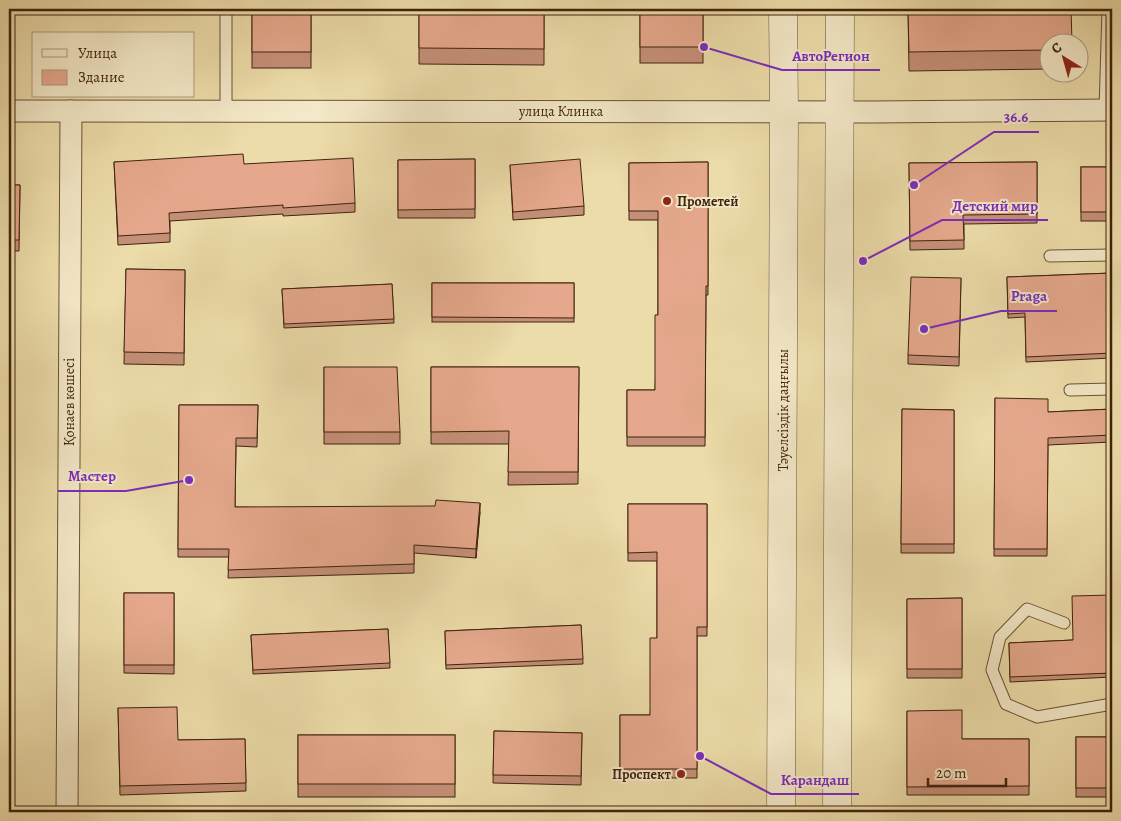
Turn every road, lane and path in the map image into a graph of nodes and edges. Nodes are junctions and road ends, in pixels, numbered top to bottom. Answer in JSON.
{"nodes":[{"id":1,"x":226,"y":9,"type":"edge"},
{"id":2,"x":784,"y":9,"type":"edge"},
{"id":3,"x":840,"y":9,"type":"edge"},
{"id":4,"x":1108,"y":9,"type":"edge"},
{"id":5,"x":1109,"y":110,"type":"edge"},
{"id":6,"x":9,"y":111,"type":"edge"},
{"id":7,"x":71,"y":111,"type":"junction"},
{"id":8,"x":226,"y":111,"type":"junction"},
{"id":9,"x":784,"y":111,"type":"junction"},
{"id":10,"x":839,"y":112,"type":"junction"},
{"id":11,"x":1112,"y":255,"type":"edge"},
{"id":12,"x":1050,"y":256,"type":"dead end"},
{"id":13,"x":1112,"y":389,"type":"edge"},
{"id":14,"x":1070,"y":390,"type":"dead end"},
{"id":15,"x":1064,"y":623,"type":"dead end"},
{"id":16,"x":1112,"y":704,"type":"edge"},
{"id":17,"x":67,"y":812,"type":"edge"},
{"id":18,"x":781,"y":812,"type":"edge"},
{"id":19,"x":837,"y":812,"type":"edge"}],
"edges":[{"from":1,"to":8,"type":"lane"},
{"from":2,"to":9,"type":"street","name":"Тәуелсіздік даңғылы"},
{"from":3,"to":10,"type":"street"},
{"from":4,"to":5,"type":"lane"},
{"from":5,"to":10,"type":"street","name":"улица Клинка"},
{"from":6,"to":7,"type":"street","name":"улица Клинка"},
{"from":7,"to":8,"type":"street","name":"улица Клинка"},
{"from":7,"to":17,"type":"street","name":"Қонаев көшесі"},
{"from":8,"to":9,"type":"street","name":"улица Клинка"},
{"from":9,"to":10,"type":"street","name":"улица Клинка"},
{"from":9,"to":18,"type":"street","name":"Тәуелсіздік даңғылы"},
{"from":10,"to":19,"type":"street"},
{"from":11,"to":12,"type":"lane"},
{"from":13,"to":14,"type":"lane"},
{"from":15,"to":16,"type":"lane"}]}
